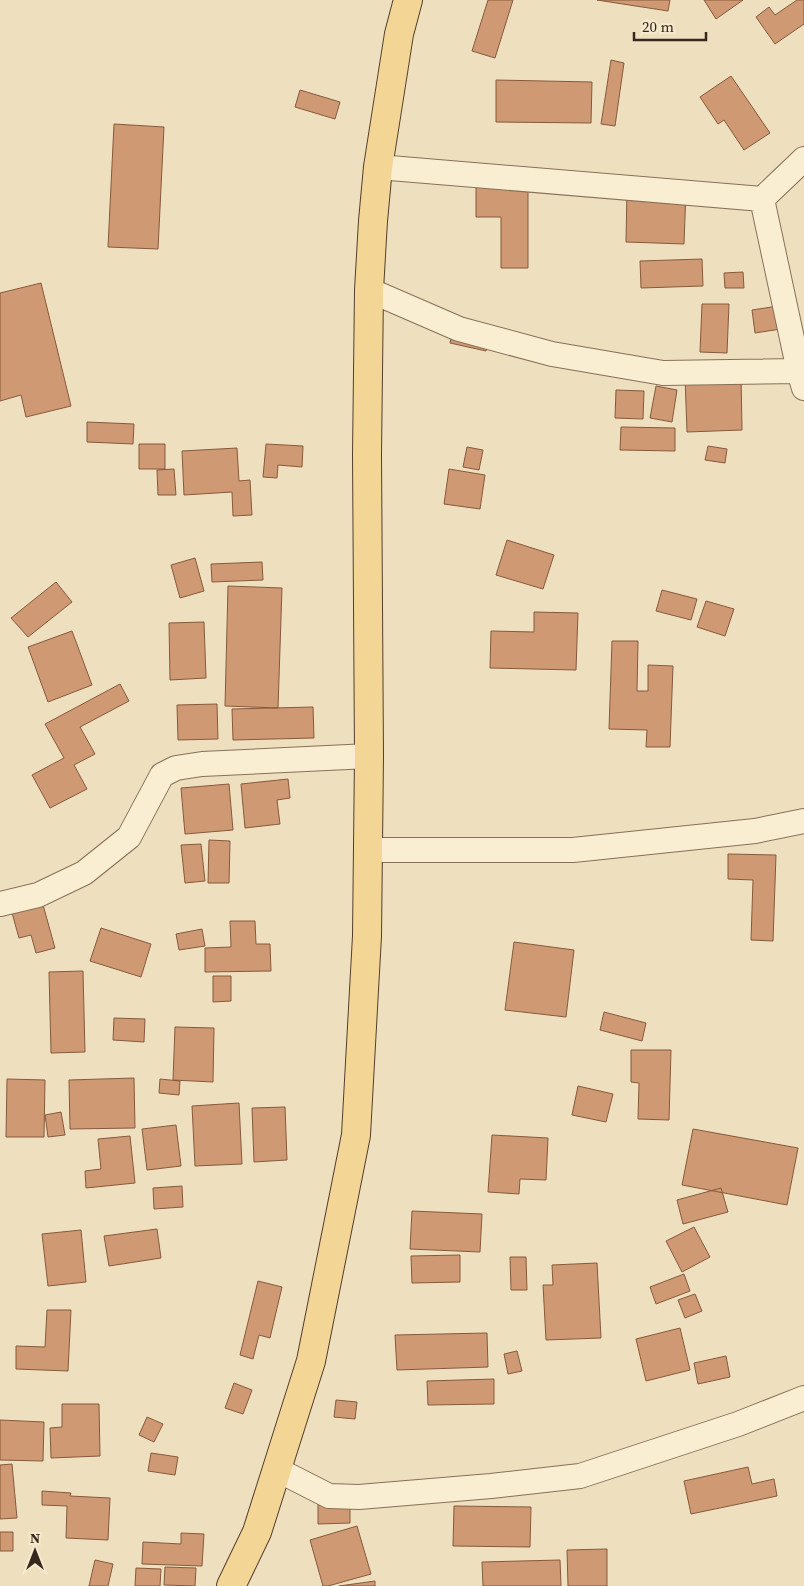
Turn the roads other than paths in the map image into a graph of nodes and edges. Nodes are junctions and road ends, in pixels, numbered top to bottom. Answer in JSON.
{"nodes":[{"id":1,"x":408,"y":0,"type":"edge"},
{"id":2,"x":804,"y":158,"type":"edge"},
{"id":3,"x":378,"y":167,"type":"junction"},
{"id":4,"x":762,"y":199,"type":"junction"},
{"id":5,"x":369,"y":290,"type":"junction"},
{"id":6,"x":802,"y":378,"type":"edge"},
{"id":7,"x":368,"y":756,"type":"junction"},
{"id":8,"x":804,"y":821,"type":"edge"},
{"id":9,"x":368,"y":850,"type":"junction"},
{"id":10,"x":0,"y":904,"type":"edge"},
{"id":11,"x":804,"y":1398,"type":"edge"},
{"id":12,"x":276,"y":1469,"type":"junction"},
{"id":13,"x":231,"y":1586,"type":"edge"}],
"edges":[{"from":1,"to":3,"type":"main road"},
{"from":2,"to":4,"type":"street"},
{"from":3,"to":4,"type":"street"},
{"from":3,"to":5,"type":"main road"},
{"from":4,"to":6,"type":"street"},
{"from":5,"to":6,"type":"street"},
{"from":5,"to":7,"type":"main road"},
{"from":7,"to":9,"type":"main road"},
{"from":7,"to":10,"type":"street"},
{"from":8,"to":9,"type":"street"},
{"from":9,"to":12,"type":"main road"},
{"from":11,"to":12,"type":"street"},
{"from":12,"to":13,"type":"main road"}]}
